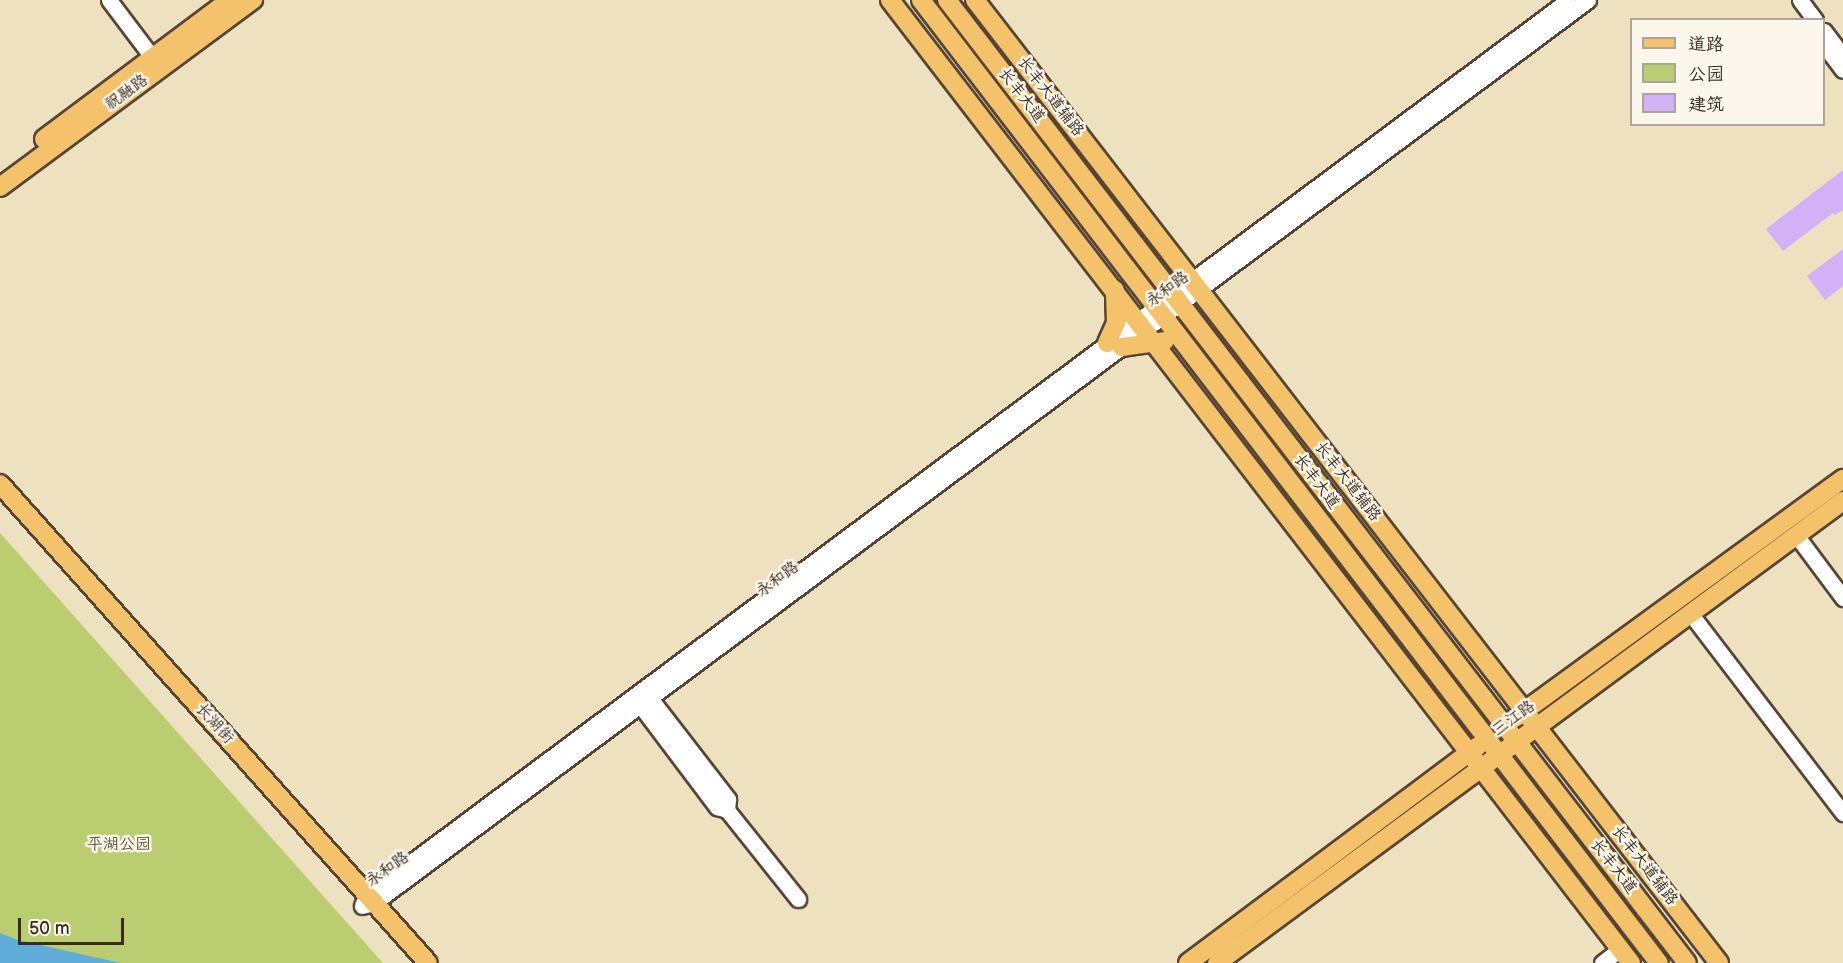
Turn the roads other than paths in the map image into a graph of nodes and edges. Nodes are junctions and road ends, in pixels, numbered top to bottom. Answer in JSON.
{"nodes":[{"id":1,"x":109,"y":0,"type":"edge"},
{"id":2,"x":230,"y":0,"type":"edge"},
{"id":3,"x":253,"y":0,"type":"edge"},
{"id":4,"x":890,"y":0,"type":"edge"},
{"id":5,"x":921,"y":0,"type":"edge"},
{"id":6,"x":947,"y":0,"type":"edge"},
{"id":7,"x":975,"y":0,"type":"edge"},
{"id":8,"x":1568,"y":0,"type":"edge"},
{"id":9,"x":1588,"y":0,"type":"edge"},
{"id":10,"x":1789,"y":0,"type":"edge"},
{"id":11,"x":1800,"y":0,"type":"edge"},
{"id":12,"x":1802,"y":18,"type":"edge"},
{"id":13,"x":1814,"y":18,"type":"edge"},
{"id":14,"x":1825,"y":32,"type":"edge"},
{"id":15,"x":1825,"y":46,"type":"edge"},
{"id":16,"x":1843,"y":56,"type":"edge"},
{"id":17,"x":157,"y":63,"type":"junction"},
{"id":18,"x":1843,"y":70,"type":"edge"},
{"id":19,"x":1006,"y":110,"type":"junction"},
{"id":20,"x":986,"y":125,"type":"junction"},
{"id":21,"x":0,"y":172,"type":"edge"},
{"id":22,"x":0,"y":187,"type":"edge"},
{"id":23,"x":1195,"y":285,"type":"junction"},
{"id":24,"x":1115,"y":290,"type":"junction"},
{"id":25,"x":1176,"y":299,"type":"junction"},
{"id":26,"x":1160,"y":311,"type":"junction"},
{"id":27,"x":1146,"y":331,"type":"junction"},
{"id":28,"x":1181,"y":339,"type":"junction"},
{"id":29,"x":1115,"y":345,"type":"junction"},
{"id":30,"x":1843,"y":479,"type":"edge"},
{"id":31,"x":0,"y":484,"type":"edge"},
{"id":32,"x":0,"y":500,"type":"edge"},
{"id":33,"x":1843,"y":501,"type":"edge"},
{"id":34,"x":1796,"y":535,"type":"junction"},
{"id":35,"x":1843,"y":598,"type":"edge"},
{"id":36,"x":1690,"y":613,"type":"junction"},
{"id":37,"x":643,"y":699,"type":"junction"},
{"id":38,"x":1524,"y":711,"type":"junction"},
{"id":39,"x":1504,"y":726,"type":"junction"},
{"id":40,"x":1536,"y":726,"type":"junction"},
{"id":41,"x":1487,"y":739,"type":"junction"},
{"id":42,"x":1515,"y":741,"type":"junction"},
{"id":43,"x":1469,"y":753,"type":"junction"},
{"id":44,"x":1498,"y":754,"type":"junction"},
{"id":45,"x":1480,"y":768,"type":"junction"},
{"id":46,"x":1843,"y":813,"type":"edge"},
{"id":47,"x":798,"y":899,"type":"dead end"},
{"id":48,"x":368,"y":901,"type":"junction"},
{"id":49,"x":1626,"y":956,"type":"edge"},
{"id":50,"x":413,"y":963,"type":"edge"},
{"id":51,"x":428,"y":963,"type":"edge"},
{"id":52,"x":1188,"y":963,"type":"edge"},
{"id":53,"x":1217,"y":963,"type":"edge"},
{"id":54,"x":1602,"y":963,"type":"edge"},
{"id":55,"x":1659,"y":963,"type":"edge"},
{"id":56,"x":1687,"y":963,"type":"edge"},
{"id":57,"x":1719,"y":963,"type":"edge"}],
"edges":[{"from":1,"to":17,"type":"street"},
{"from":2,"to":17,"type":"main road","name":"祝融路"},
{"from":3,"to":17,"type":"main road","name":"祝融路"},
{"from":4,"to":20,"type":"main road"},
{"from":5,"to":19,"type":"main road","name":"长丰大道"},
{"from":6,"to":25,"type":"main road","name":"长丰大道"},
{"from":7,"to":23,"type":"main road","name":"长丰大道辅路"},
{"from":8,"to":23,"type":"street","name":"永和路"},
{"from":9,"to":23,"type":"street","name":"永和路"},
{"from":10,"to":12,"type":"street"},
{"from":11,"to":13,"type":"street"},
{"from":14,"to":16,"type":"street"},
{"from":15,"to":18,"type":"street"},
{"from":17,"to":21,"type":"main road","name":"祝融路"},
{"from":17,"to":22,"type":"main road","name":"祝融路"},
{"from":19,"to":20,"type":"main road"},
{"from":19,"to":26,"type":"main road","name":"长丰大道"},
{"from":20,"to":24,"type":"main road"},
{"from":23,"to":25,"type":"street","name":"永和路"},
{"from":23,"to":38,"type":"main road","name":"长丰大道辅路"},
{"from":24,"to":27,"type":"main road"},
{"from":24,"to":29,"type":"main road"},
{"from":25,"to":26,"type":"street","name":"永和路"},
{"from":25,"to":39,"type":"main road","name":"长丰大道"},
{"from":26,"to":27,"type":"street","name":"永和路"},
{"from":26,"to":28,"type":"main road","name":"长丰大道"},
{"from":27,"to":28,"type":"main road"},
{"from":27,"to":29,"type":"main road"},
{"from":27,"to":29,"type":"street","name":"永和路"},
{"from":27,"to":43,"type":"main road"},
{"from":28,"to":41,"type":"main road","name":"长丰大道"},
{"from":29,"to":37,"type":"street","name":"永和路"},
{"from":30,"to":38,"type":"main road","name":"三江路"},
{"from":31,"to":48,"type":"main road","name":"长湖街"},
{"from":32,"to":48,"type":"main road","name":"长湖街"},
{"from":33,"to":34,"type":"main road","name":"三江路"},
{"from":34,"to":35,"type":"street"},
{"from":34,"to":36,"type":"main road","name":"三江路"},
{"from":36,"to":40,"type":"main road","name":"三江路"},
{"from":36,"to":46,"type":"street"},
{"from":37,"to":47,"type":"street"},
{"from":37,"to":48,"type":"street","name":"永和路"},
{"from":38,"to":39,"type":"main road","name":"三江路"},
{"from":38,"to":40,"type":"main road","name":"长丰大道辅路"},
{"from":39,"to":41,"type":"main road","name":"三江路"},
{"from":39,"to":42,"type":"main road","name":"长丰大道"},
{"from":40,"to":42,"type":"main road","name":"三江路"},
{"from":40,"to":57,"type":"main road","name":"长丰大道辅路"},
{"from":41,"to":43,"type":"main road","name":"三江路"},
{"from":41,"to":44,"type":"main road","name":"长丰大道"},
{"from":42,"to":44,"type":"main road","name":"三江路"},
{"from":42,"to":56,"type":"main road","name":"长丰大道"},
{"from":43,"to":45,"type":"main road"},
{"from":43,"to":52,"type":"main road","name":"三江路"},
{"from":44,"to":45,"type":"main road","name":"三江路"},
{"from":44,"to":55,"type":"main road","name":"长丰大道"},
{"from":45,"to":49,"type":"main road"},
{"from":45,"to":53,"type":"main road","name":"三江路"},
{"from":48,"to":50,"type":"main road","name":"长湖街"},
{"from":48,"to":51,"type":"main road","name":"长湖街"},
{"from":49,"to":54,"type":"street"}]}
